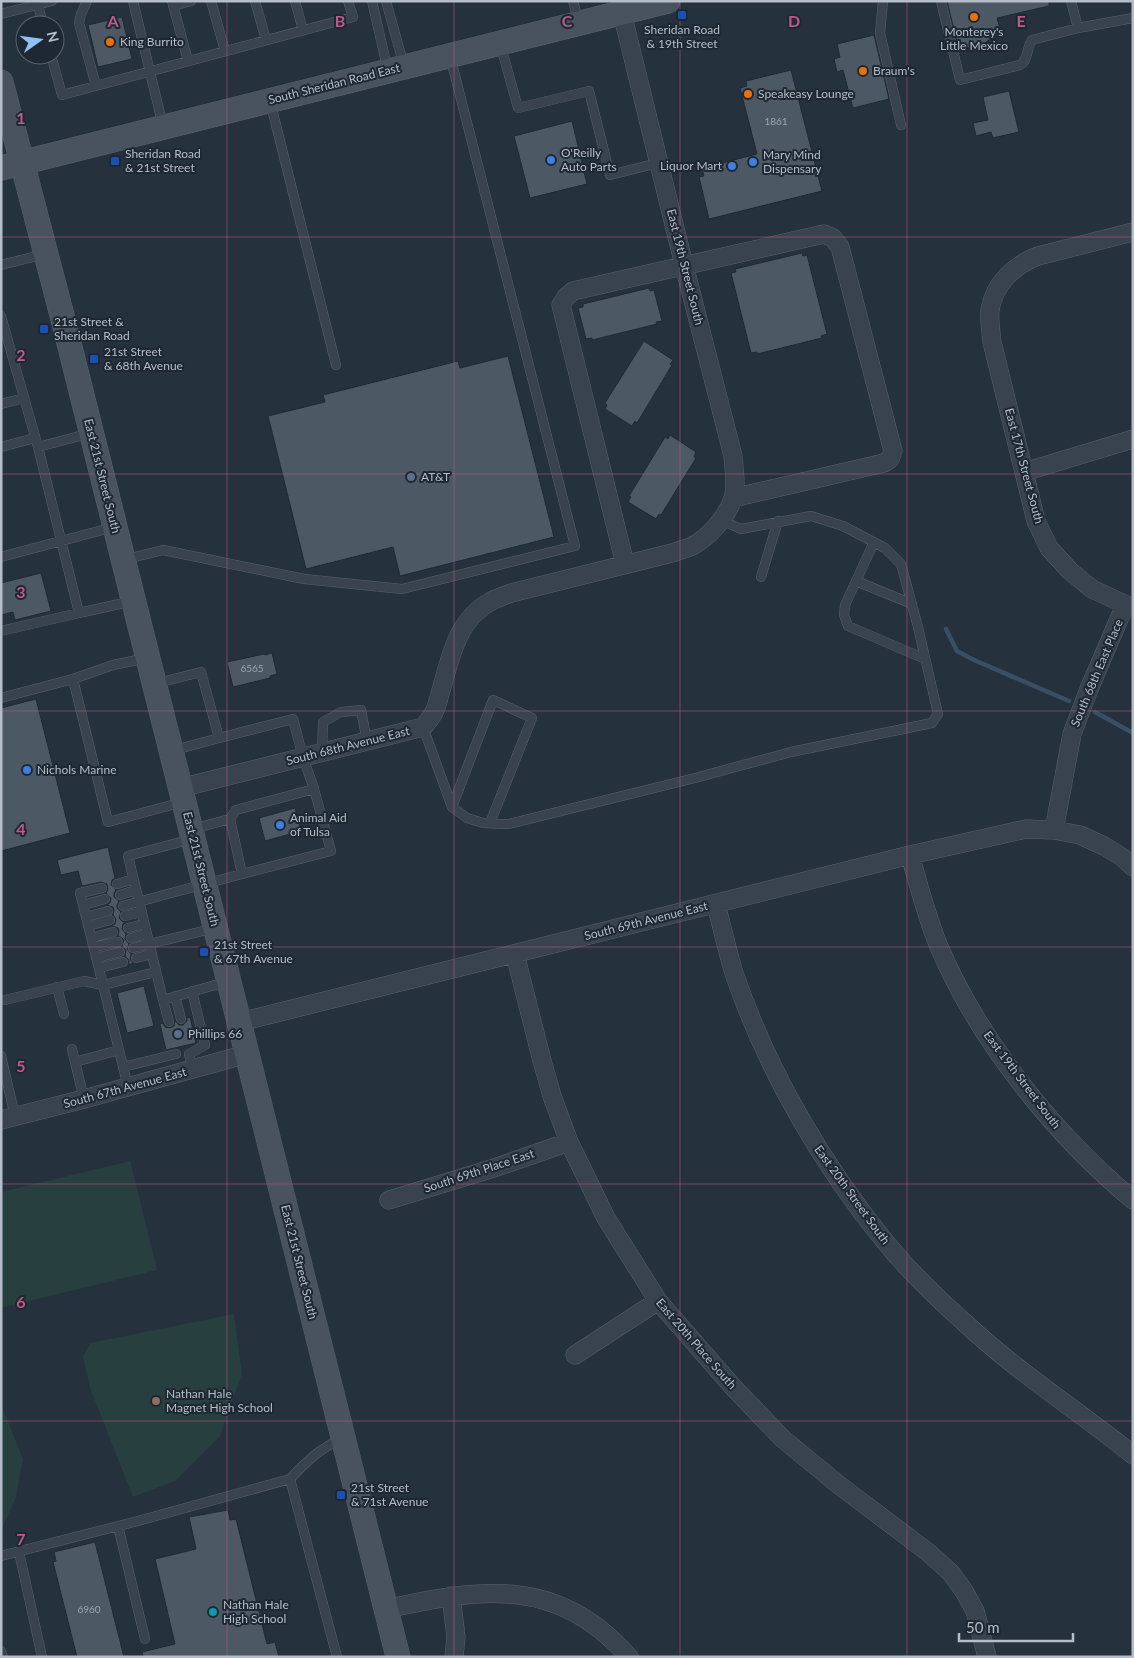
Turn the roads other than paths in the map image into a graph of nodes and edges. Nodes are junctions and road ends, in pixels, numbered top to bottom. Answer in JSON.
{"nodes":[{"id":1,"x":52,"y":1,"type":"edge"},
{"id":2,"x":87,"y":1,"type":"edge"},
{"id":3,"x":133,"y":1,"type":"edge"},
{"id":4,"x":191,"y":1,"type":"edge"},
{"id":5,"x":211,"y":1,"type":"edge"},
{"id":6,"x":255,"y":1,"type":"edge"},
{"id":7,"x":296,"y":1,"type":"edge"},
{"id":8,"x":348,"y":1,"type":"edge"},
{"id":9,"x":372,"y":1,"type":"edge"},
{"id":10,"x":386,"y":1,"type":"edge"},
{"id":11,"x":668,"y":1,"type":"edge"},
{"id":12,"x":883,"y":1,"type":"edge"},
{"id":13,"x":940,"y":1,"type":"edge"},
{"id":14,"x":1071,"y":1,"type":"edge"},
{"id":15,"x":172,"y":4,"type":"edge"},
{"id":16,"x":38,"y":5,"type":"junction"},
{"id":17,"x":576,"y":12,"type":"edge"},
{"id":18,"x":622,"y":13,"type":"junction"},
{"id":19,"x":1,"y":14,"type":"edge"},
{"id":20,"x":40,"y":15,"type":"edge"},
{"id":21,"x":1133,"y":18,"type":"edge"},
{"id":22,"x":1078,"y":28,"type":"junction"},
{"id":23,"x":303,"y":30,"type":"junction"},
{"id":24,"x":266,"y":40,"type":"junction"},
{"id":25,"x":500,"y":43,"type":"junction"},
{"id":26,"x":225,"y":51,"type":"junction"},
{"id":27,"x":450,"y":56,"type":"junction"},
{"id":28,"x":188,"y":61,"type":"junction"},
{"id":29,"x":54,"y":65,"type":"edge"},
{"id":30,"x":396,"y":69,"type":"junction"},
{"id":31,"x":151,"y":72,"type":"junction"},
{"id":32,"x":1,"y":82,"type":"edge"},
{"id":33,"x":96,"y":86,"type":"junction"},
{"id":34,"x":270,"y":101,"type":"junction"},
{"id":35,"x":901,"y":125,"type":"dead end"},
{"id":36,"x":163,"y":127,"type":"junction"},
{"id":37,"x":658,"y":163,"type":"junction"},
{"id":38,"x":12,"y":165,"type":"edge"},
{"id":39,"x":1133,"y":232,"type":"edge"},
{"id":40,"x":46,"y":254,"type":"junction"},
{"id":41,"x":1,"y":265,"type":"edge"},
{"id":42,"x":684,"y":265,"type":"junction"},
{"id":43,"x":1,"y":316,"type":"edge"},
{"id":44,"x":336,"y":365,"type":"dead end"},
{"id":45,"x":24,"y":398,"type":"junction"},
{"id":46,"x":1,"y":404,"type":"edge"},
{"id":47,"x":91,"y":433,"type":"junction"},
{"id":48,"x":1133,"y":439,"type":"edge"},
{"id":49,"x":37,"y":443,"type":"junction"},
{"id":50,"x":1,"y":447,"type":"edge"},
{"id":51,"x":1024,"y":472,"type":"junction"},
{"id":52,"x":733,"y":498,"type":"junction"},
{"id":53,"x":721,"y":520,"type":"junction"},
{"id":54,"x":778,"y":521,"type":"junction"},
{"id":55,"x":114,"y":527,"type":"junction"},
{"id":56,"x":61,"y":541,"type":"junction"},
{"id":57,"x":874,"y":542,"type":"junction"},
{"id":58,"x":1,"y":557,"type":"edge"},
{"id":59,"x":123,"y":560,"type":"junction"},
{"id":60,"x":625,"y":564,"type":"junction"},
{"id":61,"x":761,"y":578,"type":"dead end"},
{"id":62,"x":856,"y":581,"type":"junction"},
{"id":63,"x":133,"y":601,"type":"junction"},
{"id":64,"x":912,"y":604,"type":"junction"},
{"id":65,"x":1129,"y":607,"type":"edge"},
{"id":66,"x":79,"y":613,"type":"junction"},
{"id":67,"x":1,"y":631,"type":"edge"},
{"id":68,"x":147,"y":658,"type":"junction"},
{"id":69,"x":925,"y":659,"type":"junction"},
{"id":70,"x":74,"y":679,"type":"junction"},
{"id":71,"x":154,"y":684,"type":"junction"},
{"id":72,"x":1,"y":698,"type":"edge"},
{"id":73,"x":423,"y":727,"type":"junction"},
{"id":74,"x":219,"y":738,"type":"junction"},
{"id":75,"x":367,"y":741,"type":"junction"},
{"id":76,"x":171,"y":751,"type":"junction"},
{"id":77,"x":322,"y":753,"type":"junction"},
{"id":78,"x":303,"y":757,"type":"junction"},
{"id":79,"x":314,"y":789,"type":"junction"},
{"id":80,"x":182,"y":795,"type":"junction"},
{"id":81,"x":452,"y":808,"type":"junction"},
{"id":82,"x":230,"y":819,"type":"junction"},
{"id":83,"x":490,"y":823,"type":"junction"},
{"id":84,"x":1054,"y":830,"type":"junction"},
{"id":85,"x":192,"y":834,"type":"junction"},
{"id":86,"x":910,"y":855,"type":"junction"},
{"id":87,"x":1133,"y":867,"type":"edge"},
{"id":88,"x":242,"y":874,"type":"junction"},
{"id":89,"x":134,"y":879,"type":"junction"},
{"id":90,"x":117,"y":884,"type":"dead end"},
{"id":91,"x":205,"y":885,"type":"junction"},
{"id":92,"x":102,"y":888,"type":"dead end"},
{"id":93,"x":136,"y":890,"type":"junction"},
{"id":94,"x":120,"y":895,"type":"dead end"},
{"id":95,"x":105,"y":899,"type":"dead end"},
{"id":96,"x":139,"y":902,"type":"junction"},
{"id":97,"x":716,"y":904,"type":"junction"},
{"id":98,"x":83,"y":905,"type":"junction"},
{"id":99,"x":123,"y":906,"type":"dead end"},
{"id":100,"x":108,"y":910,"type":"dead end"},
{"id":101,"x":142,"y":912,"type":"junction"},
{"id":102,"x":86,"y":916,"type":"junction"},
{"id":103,"x":125,"y":916,"type":"dead end"},
{"id":104,"x":110,"y":920,"type":"dead end"},
{"id":105,"x":144,"y":924,"type":"junction"},
{"id":106,"x":88,"y":926,"type":"junction"},
{"id":107,"x":128,"y":928,"type":"dead end"},
{"id":108,"x":216,"y":928,"type":"junction"},
{"id":109,"x":113,"y":932,"type":"dead end"},
{"id":110,"x":147,"y":934,"type":"junction"},
{"id":111,"x":91,"y":938,"type":"junction"},
{"id":112,"x":131,"y":938,"type":"dead end"},
{"id":113,"x":118,"y":942,"type":"dead end"},
{"id":114,"x":150,"y":944,"type":"junction"},
{"id":115,"x":94,"y":947,"type":"junction"},
{"id":116,"x":133,"y":948,"type":"dead end"},
{"id":117,"x":120,"y":952,"type":"dead end"},
{"id":118,"x":152,"y":954,"type":"junction"},
{"id":119,"x":515,"y":954,"type":"junction"},
{"id":120,"x":96,"y":958,"type":"junction"},
{"id":121,"x":136,"y":958,"type":"dead end"},
{"id":122,"x":123,"y":962,"type":"dead end"},
{"id":123,"x":99,"y":968,"type":"junction"},
{"id":124,"x":156,"y":972,"type":"junction"},
{"id":125,"x":229,"y":981,"type":"junction"},
{"id":126,"x":103,"y":985,"type":"junction"},
{"id":127,"x":57,"y":988,"type":"junction"},
{"id":128,"x":192,"y":992,"type":"junction"},
{"id":129,"x":175,"y":996,"type":"junction"},
{"id":130,"x":5,"y":1000,"type":"dead end"},
{"id":131,"x":163,"y":1000,"type":"junction"},
{"id":132,"x":64,"y":1014,"type":"dead end"},
{"id":133,"x":181,"y":1019,"type":"dead end"},
{"id":134,"x":168,"y":1022,"type":"dead end"},
{"id":135,"x":240,"y":1022,"type":"junction"},
{"id":136,"x":72,"y":1049,"type":"dead end"},
{"id":137,"x":119,"y":1050,"type":"junction"},
{"id":138,"x":247,"y":1054,"type":"junction"},
{"id":139,"x":1,"y":1056,"type":"edge"},
{"id":140,"x":190,"y":1056,"type":"junction"},
{"id":141,"x":76,"y":1062,"type":"junction"},
{"id":142,"x":123,"y":1067,"type":"junction"},
{"id":143,"x":128,"y":1087,"type":"junction"},
{"id":144,"x":84,"y":1099,"type":"junction"},
{"id":145,"x":8,"y":1118,"type":"edge"},
{"id":146,"x":569,"y":1142,"type":"junction"},
{"id":147,"x":388,"y":1200,"type":"dead end"},
{"id":148,"x":1133,"y":1200,"type":"edge"},
{"id":149,"x":658,"y":1300,"type":"junction"},
{"id":150,"x":575,"y":1355,"type":"dead end"},
{"id":151,"x":343,"y":1438,"type":"junction"},
{"id":152,"x":1133,"y":1455,"type":"edge"},
{"id":153,"x":290,"y":1479,"type":"junction"},
{"id":154,"x":118,"y":1526,"type":"junction"},
{"id":155,"x":18,"y":1552,"type":"junction"},
{"id":156,"x":1,"y":1556,"type":"edge"},
{"id":157,"x":451,"y":1596,"type":"junction"},
{"id":158,"x":386,"y":1610,"type":"junction"},
{"id":159,"x":145,"y":1639,"type":"dead end"},
{"id":160,"x":1,"y":1651,"type":"edge"},
{"id":161,"x":3,"y":1657,"type":"edge"},
{"id":162,"x":42,"y":1657,"type":"edge"},
{"id":163,"x":337,"y":1657,"type":"edge"},
{"id":164,"x":398,"y":1657,"type":"edge"},
{"id":165,"x":454,"y":1657,"type":"edge"},
{"id":166,"x":629,"y":1657,"type":"edge"},
{"id":167,"x":987,"y":1657,"type":"edge"}],
"edges":[{"from":1,"to":16,"type":"lane"},
{"from":2,"to":33,"type":"lane"},
{"from":3,"to":31,"type":"lane"},
{"from":4,"to":15,"type":"lane"},
{"from":5,"to":26,"type":"lane"},
{"from":6,"to":24,"type":"lane"},
{"from":7,"to":23,"type":"lane"},
{"from":8,"to":23,"type":"lane"},
{"from":9,"to":30,"type":"lane"},
{"from":10,"to":30,"type":"lane"},
{"from":11,"to":18,"type":"main road","name":"South Sheridan Road East"},
{"from":12,"to":35,"type":"lane"},
{"from":13,"to":22,"type":"lane"},
{"from":14,"to":22,"type":"lane"},
{"from":15,"to":28,"type":"lane"},
{"from":16,"to":19,"type":"lane"},
{"from":16,"to":20,"type":"lane"},
{"from":17,"to":18,"type":"main road","name":"South Sheridan Road East"},
{"from":17,"to":25,"type":"main road","name":"South Sheridan Road East"},
{"from":18,"to":37,"type":"street","name":"East 19th Street South"},
{"from":21,"to":22,"type":"lane"},
{"from":23,"to":24,"type":"lane"},
{"from":24,"to":26,"type":"lane"},
{"from":25,"to":27,"type":"main road","name":"South Sheridan Road East"},
{"from":25,"to":37,"type":"lane"},
{"from":26,"to":28,"type":"lane"},
{"from":27,"to":30,"type":"main road","name":"South Sheridan Road East"},
{"from":27,"to":59,"type":"lane"},
{"from":28,"to":31,"type":"lane"},
{"from":29,"to":33,"type":"lane"},
{"from":30,"to":34,"type":"main road","name":"South Sheridan Road East"},
{"from":31,"to":33,"type":"lane"},
{"from":31,"to":36,"type":"lane"},
{"from":32,"to":38,"type":"main road","name":"East 21st Street South"},
{"from":34,"to":36,"type":"main road","name":"South Sheridan Road East"},
{"from":34,"to":44,"type":"lane"},
{"from":36,"to":38,"type":"main road","name":"South Sheridan Road East"},
{"from":37,"to":42,"type":"street","name":"East 19th Street South"},
{"from":38,"to":40,"type":"main road","name":"East 21st Street South"},
{"from":39,"to":51,"type":"street","name":"East 17th Street South"},
{"from":40,"to":41,"type":"lane"},
{"from":40,"to":47,"type":"main road","name":"East 21st Street South"},
{"from":42,"to":52,"type":"street","name":"East 19th Street South"},
{"from":42,"to":52,"type":"street"},
{"from":42,"to":60,"type":"street"},
{"from":43,"to":45,"type":"lane"},
{"from":45,"to":46,"type":"lane"},
{"from":45,"to":49,"type":"lane"},
{"from":47,"to":49,"type":"lane"},
{"from":47,"to":55,"type":"main road","name":"East 21st Street South"},
{"from":48,"to":51,"type":"street"},
{"from":49,"to":50,"type":"lane"},
{"from":49,"to":56,"type":"lane"},
{"from":51,"to":65,"type":"street","name":"East 17th Street South"},
{"from":52,"to":53,"type":"street","name":"East 19th Street South"},
{"from":53,"to":54,"type":"lane"},
{"from":53,"to":60,"type":"street","name":"South 68th Avenue East"},
{"from":54,"to":57,"type":"lane"},
{"from":54,"to":61,"type":"lane"},
{"from":55,"to":56,"type":"lane"},
{"from":55,"to":59,"type":"main road","name":"East 21st Street South"},
{"from":56,"to":58,"type":"lane"},
{"from":56,"to":66,"type":"lane"},
{"from":57,"to":62,"type":"lane"},
{"from":57,"to":64,"type":"lane"},
{"from":59,"to":63,"type":"main road","name":"East 21st Street South"},
{"from":60,"to":73,"type":"street","name":"South 68th Avenue East"},
{"from":62,"to":64,"type":"lane"},
{"from":62,"to":69,"type":"lane"},
{"from":63,"to":66,"type":"lane"},
{"from":63,"to":68,"type":"main road","name":"East 21st Street South"},
{"from":64,"to":69,"type":"lane"},
{"from":65,"to":84,"type":"street","name":"South 68th East Place"},
{"from":66,"to":67,"type":"lane"},
{"from":68,"to":70,"type":"lane"},
{"from":68,"to":71,"type":"main road","name":"East 21st Street South"},
{"from":69,"to":83,"type":"lane"},
{"from":70,"to":72,"type":"lane"},
{"from":70,"to":80,"type":"lane"},
{"from":71,"to":74,"type":"lane"},
{"from":71,"to":76,"type":"main road","name":"East 21st Street South"},
{"from":73,"to":75,"type":"street","name":"South 68th Avenue East"},
{"from":73,"to":81,"type":"lane"},
{"from":74,"to":76,"type":"lane"},
{"from":74,"to":78,"type":"lane"},
{"from":75,"to":77,"type":"street","name":"South 68th Avenue East"},
{"from":75,"to":77,"type":"lane"},
{"from":76,"to":80,"type":"main road","name":"East 21st Street South"},
{"from":77,"to":78,"type":"street","name":"South 68th Avenue East"},
{"from":78,"to":79,"type":"lane"},
{"from":78,"to":80,"type":"street","name":"South 68th Avenue East"},
{"from":79,"to":82,"type":"lane"},
{"from":79,"to":88,"type":"lane"},
{"from":80,"to":85,"type":"main road","name":"East 21st Street South"},
{"from":81,"to":83,"type":"lane"},
{"from":81,"to":83,"type":"lane"},
{"from":82,"to":85,"type":"lane"},
{"from":82,"to":88,"type":"lane"},
{"from":84,"to":86,"type":"street","name":"South 69th Avenue East"},
{"from":84,"to":87,"type":"street","name":"South 69th Avenue East"},
{"from":85,"to":89,"type":"lane"},
{"from":85,"to":91,"type":"main road","name":"East 21st Street South"},
{"from":86,"to":97,"type":"street","name":"South 69th Avenue East"},
{"from":86,"to":148,"type":"street","name":"East 19th Street South"},
{"from":88,"to":91,"type":"lane"},
{"from":89,"to":90,"type":"lane"},
{"from":89,"to":93,"type":"lane"},
{"from":91,"to":96,"type":"lane"},
{"from":91,"to":108,"type":"main road","name":"East 21st Street South"},
{"from":92,"to":98,"type":"lane"},
{"from":93,"to":94,"type":"lane"},
{"from":93,"to":96,"type":"lane"},
{"from":95,"to":98,"type":"lane"},
{"from":96,"to":99,"type":"lane"},
{"from":96,"to":101,"type":"lane"},
{"from":97,"to":119,"type":"street","name":"South 69th Avenue East"},
{"from":97,"to":152,"type":"street","name":"East 20th Street South"},
{"from":98,"to":102,"type":"lane"},
{"from":100,"to":102,"type":"lane"},
{"from":101,"to":103,"type":"lane"},
{"from":101,"to":105,"type":"lane"},
{"from":102,"to":106,"type":"lane"},
{"from":104,"to":106,"type":"lane"},
{"from":105,"to":107,"type":"lane"},
{"from":105,"to":110,"type":"lane"},
{"from":106,"to":111,"type":"lane"},
{"from":108,"to":114,"type":"lane"},
{"from":108,"to":125,"type":"main road","name":"East 21st Street South"},
{"from":109,"to":111,"type":"lane"},
{"from":110,"to":112,"type":"lane"},
{"from":110,"to":114,"type":"lane"},
{"from":111,"to":115,"type":"lane"},
{"from":113,"to":115,"type":"lane"},
{"from":114,"to":116,"type":"lane"},
{"from":114,"to":118,"type":"lane"},
{"from":115,"to":120,"type":"lane"},
{"from":117,"to":120,"type":"lane"},
{"from":118,"to":121,"type":"lane"},
{"from":118,"to":124,"type":"lane"},
{"from":119,"to":135,"type":"street","name":"South 69th Avenue East"},
{"from":119,"to":146,"type":"street","name":"East 20th Place South"},
{"from":120,"to":123,"type":"lane"},
{"from":122,"to":123,"type":"lane"},
{"from":123,"to":126,"type":"lane"},
{"from":124,"to":126,"type":"lane"},
{"from":124,"to":131,"type":"lane"},
{"from":125,"to":128,"type":"lane"},
{"from":125,"to":135,"type":"main road","name":"East 21st Street South"},
{"from":126,"to":127,"type":"lane"},
{"from":126,"to":137,"type":"lane"},
{"from":127,"to":130,"type":"lane"},
{"from":127,"to":132,"type":"lane"},
{"from":128,"to":129,"type":"lane"},
{"from":128,"to":140,"type":"lane"},
{"from":129,"to":131,"type":"lane"},
{"from":129,"to":133,"type":"lane"},
{"from":131,"to":134,"type":"lane"},
{"from":135,"to":138,"type":"main road","name":"East 21st Street South"},
{"from":136,"to":141,"type":"lane"},
{"from":137,"to":141,"type":"lane"},
{"from":137,"to":142,"type":"lane"},
{"from":138,"to":140,"type":"street","name":"South 67th Avenue East"},
{"from":138,"to":151,"type":"main road","name":"East 21st Street South"},
{"from":139,"to":145,"type":"lane"},
{"from":140,"to":142,"type":"lane"},
{"from":140,"to":143,"type":"street","name":"South 67th Avenue East"},
{"from":141,"to":144,"type":"lane"},
{"from":142,"to":143,"type":"lane"},
{"from":143,"to":144,"type":"street","name":"South 67th Avenue East"},
{"from":144,"to":145,"type":"street","name":"South 67th Avenue East"},
{"from":146,"to":147,"type":"street","name":"South 69th Place East"},
{"from":146,"to":149,"type":"street","name":"East 20th Place South"},
{"from":149,"to":150,"type":"street"},
{"from":149,"to":167,"type":"street","name":"East 20th Place South"},
{"from":151,"to":153,"type":"lane"},
{"from":151,"to":158,"type":"main road","name":"East 21st Street South"},
{"from":153,"to":154,"type":"lane"},
{"from":153,"to":163,"type":"lane"},
{"from":154,"to":155,"type":"lane"},
{"from":154,"to":159,"type":"lane"},
{"from":155,"to":156,"type":"lane"},
{"from":155,"to":162,"type":"lane"},
{"from":157,"to":158,"type":"street"},
{"from":157,"to":165,"type":"street"},
{"from":157,"to":166,"type":"street"},
{"from":158,"to":164,"type":"main road","name":"East 21st Street South"},
{"from":160,"to":161,"type":"lane"}]}
